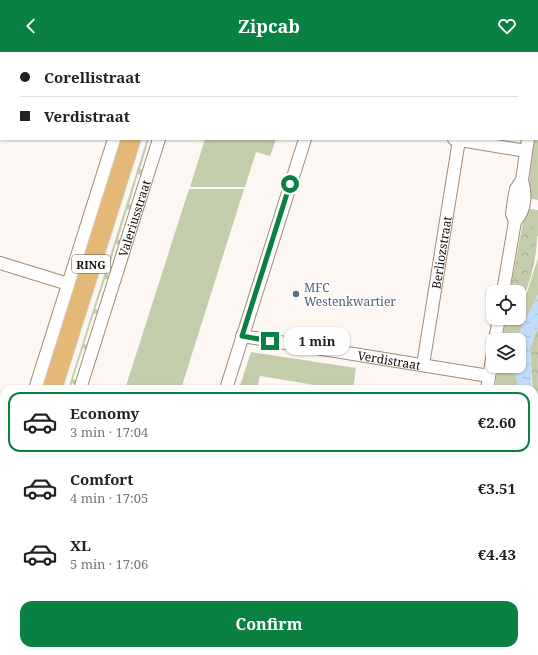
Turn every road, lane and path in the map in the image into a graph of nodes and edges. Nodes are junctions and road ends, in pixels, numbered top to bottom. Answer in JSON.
{"nodes":[{"id":1,"x":114,"y":140,"type":"edge"},
{"id":2,"x":131,"y":140,"type":"edge"},
{"id":3,"x":143,"y":140,"type":"edge"},
{"id":4,"x":159,"y":140,"type":"edge"},
{"id":5,"x":305,"y":140,"type":"edge"},
{"id":6,"x":457,"y":140,"type":"edge"},
{"id":7,"x":527,"y":145,"type":"edge"},
{"id":8,"x":0,"y":263,"type":"edge"},
{"id":9,"x":68,"y":284,"type":"junction"},
{"id":10,"x":504,"y":285,"type":"edge"},
{"id":11,"x":242,"y":336,"type":"junction"},
{"id":12,"x":423,"y":365,"type":"junction"},
{"id":13,"x":490,"y":373,"type":"edge"},
{"id":14,"x":489,"y":376,"type":"junction"},
{"id":15,"x":36,"y":385,"type":"edge"},
{"id":16,"x":53,"y":385,"type":"edge"},
{"id":17,"x":65,"y":385,"type":"edge"},
{"id":18,"x":81,"y":385,"type":"edge"},
{"id":19,"x":227,"y":385,"type":"edge"},
{"id":20,"x":488,"y":385,"type":"edge"}],
"edges":[{"from":1,"to":9,"type":"street"},
{"from":2,"to":16,"type":"main road","number":"RING"},
{"from":3,"to":17,"type":"main road","name":"Valeriusstraat","number":"RING"},
{"from":4,"to":18,"type":"street","name":"Valeriusstraat"},
{"from":5,"to":11,"type":"street"},
{"from":6,"to":7,"type":"street"},
{"from":6,"to":12,"type":"street","name":"Berliozstraat"},
{"from":7,"to":10,"type":"street"},
{"from":8,"to":9,"type":"street"},
{"from":9,"to":15,"type":"street"},
{"from":11,"to":12,"type":"street","name":"Verdistraat"},
{"from":11,"to":19,"type":"street"},
{"from":12,"to":14,"type":"street","name":"Verdistraat"},
{"from":13,"to":14,"type":"street"},
{"from":14,"to":20,"type":"street"}]}
